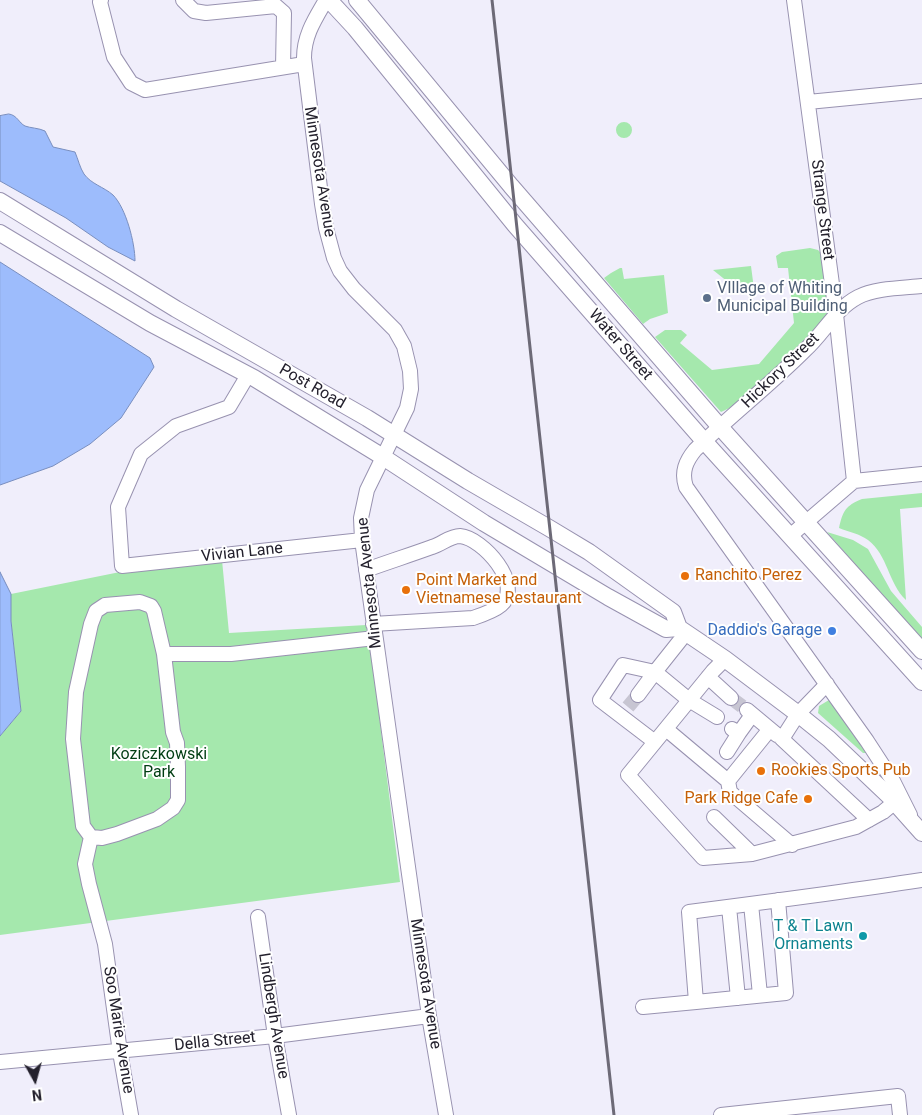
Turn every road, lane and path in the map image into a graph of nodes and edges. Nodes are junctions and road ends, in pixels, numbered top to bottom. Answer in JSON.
{"nodes":[{"id":1,"x":101,"y":0,"type":"edge"},
{"id":2,"x":183,"y":0,"type":"edge"},
{"id":3,"x":327,"y":0,"type":"edge"},
{"id":4,"x":357,"y":0,"type":"edge"},
{"id":5,"x":794,"y":0,"type":"edge"},
{"id":6,"x":304,"y":64,"type":"junction"},
{"id":7,"x":283,"y":67,"type":"junction"},
{"id":8,"x":922,"y":91,"type":"edge"},
{"id":9,"x":808,"y":102,"type":"junction"},
{"id":10,"x":0,"y":200,"type":"edge"},
{"id":11,"x":0,"y":233,"type":"edge"},
{"id":12,"x":922,"y":286,"type":"edge"},
{"id":13,"x":836,"y":314,"type":"junction"},
{"id":14,"x":248,"y":375,"type":"junction"},
{"id":15,"x":720,"y":427,"type":"junction"},
{"id":16,"x":394,"y":435,"type":"junction"},
{"id":17,"x":704,"y":441,"type":"junction"},
{"id":18,"x":383,"y":457,"type":"junction"},
{"id":19,"x":922,"y":474,"type":"edge"},
{"id":20,"x":854,"y":481,"type":"junction"},
{"id":21,"x":805,"y":522,"type":"junction"},
{"id":22,"x":790,"y":536,"type":"junction"},
{"id":23,"x":362,"y":540,"type":"junction"},
{"id":24,"x":366,"y":570,"type":"junction"},
{"id":25,"x":374,"y":631,"type":"junction"},
{"id":26,"x":682,"y":631,"type":"junction"},
{"id":27,"x":922,"y":651,"type":"edge"},
{"id":28,"x":164,"y":654,"type":"junction"},
{"id":29,"x":725,"y":659,"type":"junction"},
{"id":30,"x":655,"y":672,"type":"junction"},
{"id":31,"x":708,"y":678,"type":"junction"},
{"id":32,"x":922,"y":682,"type":"edge"},
{"id":33,"x":827,"y":684,"type":"junction"},
{"id":34,"x":638,"y":695,"type":"tunnel mouth"},
{"id":35,"x":731,"y":698,"type":"tunnel mouth"},
{"id":36,"x":689,"y":700,"type":"junction"},
{"id":37,"x":798,"y":714,"type":"junction"},
{"id":38,"x":717,"y":718,"type":"dead end"},
{"id":39,"x":666,"y":729,"type":"junction"},
{"id":40,"x":770,"y":729,"type":"junction"},
{"id":41,"x":782,"y":740,"type":"junction"},
{"id":42,"x":655,"y":742,"type":"junction"},
{"id":43,"x":727,"y":752,"type":"dead end"},
{"id":44,"x":728,"y":781,"type":"junction"},
{"id":45,"x":895,"y":802,"type":"junction"},
{"id":46,"x":714,"y":817,"type":"dead end"},
{"id":47,"x":868,"y":820,"type":"junction"},
{"id":48,"x":918,"y":827,"type":"edge"},
{"id":49,"x":91,"y":837,"type":"junction"},
{"id":50,"x":792,"y":845,"type":"junction"},
{"id":51,"x":752,"y":854,"type":"junction"},
{"id":52,"x":922,"y":880,"type":"edge"},
{"id":53,"x":778,"y":900,"type":"junction"},
{"id":54,"x":751,"y":904,"type":"junction"},
{"id":55,"x":729,"y":907,"type":"junction"},
{"id":56,"x":258,"y":917,"type":"dead end"},
{"id":57,"x":760,"y":995,"type":"junction"},
{"id":58,"x":738,"y":998,"type":"junction"},
{"id":59,"x":696,"y":1002,"type":"junction"},
{"id":60,"x":643,"y":1007,"type":"dead end"},
{"id":61,"x":429,"y":1016,"type":"junction"},
{"id":62,"x":275,"y":1036,"type":"junction"},
{"id":63,"x":120,"y":1052,"type":"junction"},
{"id":64,"x":0,"y":1062,"type":"edge"},
{"id":65,"x":809,"y":1110,"type":"edge"},
{"id":66,"x":131,"y":1115,"type":"edge"},
{"id":67,"x":289,"y":1115,"type":"edge"},
{"id":68,"x":446,"y":1115,"type":"edge"},
{"id":69,"x":721,"y":1115,"type":"edge"},
{"id":70,"x":900,"y":1115,"type":"edge"}],
"edges":[{"from":1,"to":7,"type":"street"},
{"from":2,"to":7,"type":"street"},
{"from":3,"to":6,"type":"street","name":"Minnesota Avenue"},
{"from":3,"to":17,"type":"main road","name":"Water Street"},
{"from":4,"to":15,"type":"main road","name":"Water Street"},
{"from":5,"to":9,"type":"street","name":"Strange Street"},
{"from":6,"to":7,"type":"street"},
{"from":6,"to":16,"type":"street","name":"Minnesota Avenue"},
{"from":8,"to":9,"type":"street"},
{"from":9,"to":13,"type":"street","name":"Strange Street"},
{"from":10,"to":16,"type":"main road","name":"Post Road"},
{"from":11,"to":14,"type":"main road","name":"Post Road"},
{"from":12,"to":13,"type":"street","name":"Hickory Street"},
{"from":13,"to":15,"type":"street","name":"Hickory Street"},
{"from":13,"to":20,"type":"street","name":"Strange Street"},
{"from":14,"to":18,"type":"main road","name":"Post Road"},
{"from":14,"to":23,"type":"street","name":"Vivian Lane"},
{"from":15,"to":17,"type":"street","name":"Hickory Street"},
{"from":15,"to":21,"type":"main road","name":"Water Street"},
{"from":16,"to":18,"type":"street","name":"Minnesota Avenue"},
{"from":16,"to":26,"type":"main road","name":"Post Road"},
{"from":17,"to":22,"type":"main road","name":"Water Street"},
{"from":17,"to":33,"type":"street","name":"Hickory Street"},
{"from":18,"to":23,"type":"street","name":"Minnesota Avenue"},
{"from":18,"to":26,"type":"main road","name":"Post Road"},
{"from":19,"to":20,"type":"street"},
{"from":20,"to":21,"type":"street"},
{"from":21,"to":22,"type":"street"},
{"from":21,"to":27,"type":"main road","name":"Water Street"},
{"from":22,"to":32,"type":"main road","name":"Water Street"},
{"from":23,"to":24,"type":"street","name":"Minnesota Avenue"},
{"from":24,"to":25,"type":"street","name":"Minnesota Avenue"},
{"from":24,"to":25,"type":"street"},
{"from":25,"to":28,"type":"street"},
{"from":25,"to":61,"type":"street","name":"Minnesota Avenue"},
{"from":26,"to":29,"type":"main road"},
{"from":26,"to":30,"type":"street"},
{"from":28,"to":49,"type":"street"},
{"from":28,"to":49,"type":"street"},
{"from":29,"to":31,"type":"street"},
{"from":29,"to":37,"type":"main road"},
{"from":30,"to":34,"type":"street"},
{"from":30,"to":36,"type":"street"},
{"from":30,"to":42,"type":"street"},
{"from":31,"to":35,"type":"street"},
{"from":31,"to":36,"type":"street"},
{"from":33,"to":37,"type":"street"},
{"from":33,"to":48,"type":"street","name":"Hickory Street"},
{"from":36,"to":38,"type":"street"},
{"from":36,"to":39,"type":"street"},
{"from":37,"to":41,"type":"street"},
{"from":37,"to":45,"type":"main road"},
{"from":39,"to":42,"type":"street"},
{"from":39,"to":44,"type":"street"},
{"from":40,"to":41,"type":"street"},
{"from":40,"to":43,"type":"street"},
{"from":40,"to":44,"type":"street"},
{"from":41,"to":47,"type":"street"},
{"from":42,"to":51,"type":"street"},
{"from":44,"to":50,"type":"street"},
{"from":45,"to":47,"type":"street"},
{"from":45,"to":48,"type":"main road"},
{"from":46,"to":51,"type":"street"},
{"from":47,"to":50,"type":"street"},
{"from":49,"to":63,"type":"street","name":"Soo Marie Avenue"},
{"from":50,"to":51,"type":"street"},
{"from":52,"to":53,"type":"street"},
{"from":53,"to":54,"type":"street"},
{"from":53,"to":57,"type":"street"},
{"from":54,"to":55,"type":"street"},
{"from":54,"to":57,"type":"street"},
{"from":55,"to":58,"type":"street"},
{"from":55,"to":59,"type":"street"},
{"from":56,"to":62,"type":"street","name":"Lindbergh Avenue"},
{"from":57,"to":58,"type":"street"},
{"from":58,"to":59,"type":"street"},
{"from":59,"to":60,"type":"street"},
{"from":61,"to":62,"type":"street","name":"Della Street"},
{"from":61,"to":68,"type":"street","name":"Minnesota Avenue"},
{"from":62,"to":63,"type":"street","name":"Della Street"},
{"from":62,"to":67,"type":"street","name":"Lindbergh Avenue"},
{"from":63,"to":64,"type":"street","name":"Della Street"},
{"from":63,"to":66,"type":"street","name":"Soo Marie Avenue"},
{"from":65,"to":69,"type":"street"},
{"from":65,"to":70,"type":"street"}]}
